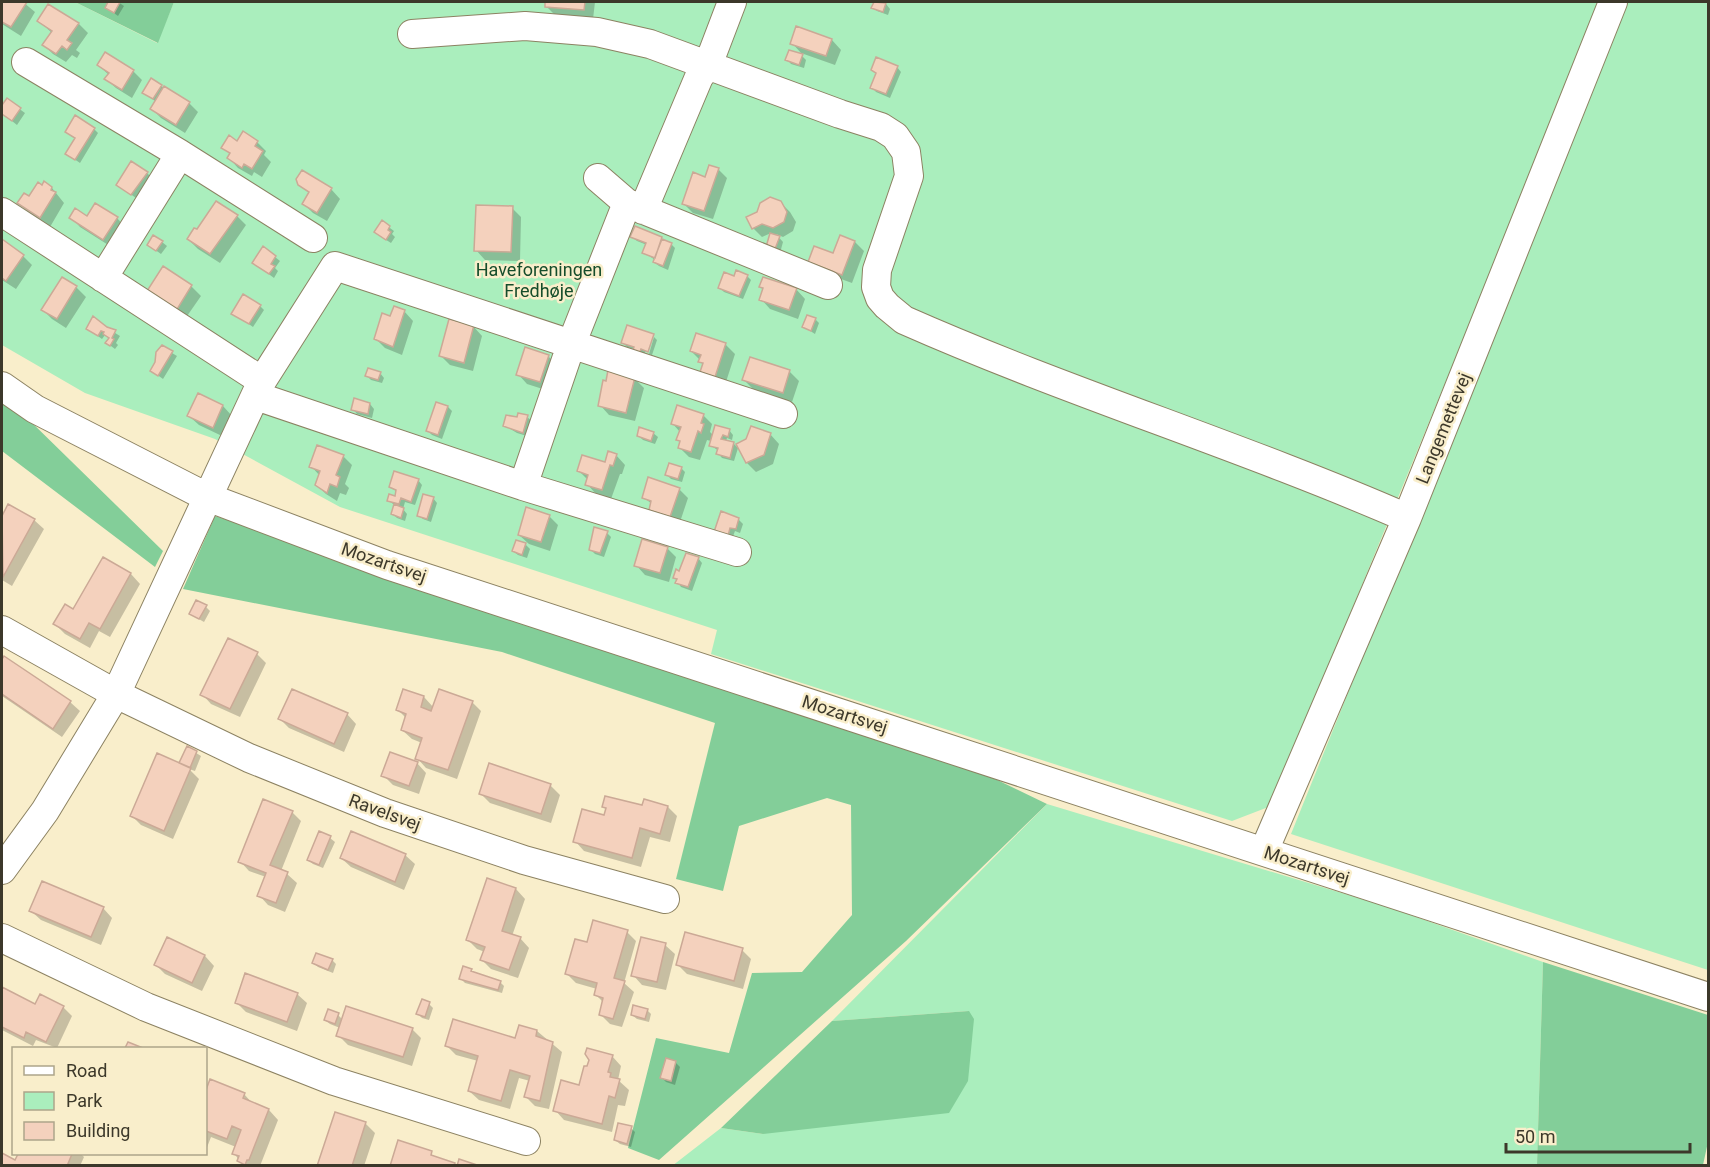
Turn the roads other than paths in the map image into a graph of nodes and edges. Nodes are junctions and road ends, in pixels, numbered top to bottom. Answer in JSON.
{"nodes":[{"id":1,"x":732,"y":2,"type":"edge"},
{"id":2,"x":1613,"y":2,"type":"edge"},
{"id":3,"x":412,"y":34,"type":"dead end"},
{"id":4,"x":26,"y":62,"type":"dead end"},
{"id":5,"x":708,"y":65,"type":"junction"},
{"id":6,"x":180,"y":154,"type":"junction"},
{"id":7,"x":598,"y":178,"type":"dead end"},
{"id":8,"x":635,"y":206,"type":"junction"},
{"id":9,"x":2,"y":212,"type":"edge"},
{"id":10,"x":313,"y":238,"type":"dead end"},
{"id":11,"x":103,"y":278,"type":"junction"},
{"id":12,"x":828,"y":285,"type":"dead end"},
{"id":13,"x":571,"y":345,"type":"junction"},
{"id":14,"x":2,"y":386,"type":"edge"},
{"id":15,"x":259,"y":389,"type":"junction"},
{"id":16,"x":783,"y":414,"type":"dead end"},
{"id":17,"x":523,"y":486,"type":"junction"},
{"id":18,"x":207,"y":497,"type":"junction"},
{"id":19,"x":1407,"y":518,"type":"junction"},
{"id":20,"x":737,"y":552,"type":"dead end"},
{"id":21,"x":2,"y":630,"type":"edge"},
{"id":22,"x":116,"y":694,"type":"junction"},
{"id":23,"x":1264,"y":851,"type":"junction"},
{"id":24,"x":2,"y":870,"type":"edge"},
{"id":25,"x":665,"y":899,"type":"dead end"},
{"id":26,"x":2,"y":938,"type":"edge"},
{"id":27,"x":1708,"y":997,"type":"edge"},
{"id":28,"x":526,"y":1141,"type":"dead end"}],
"edges":[{"from":1,"to":5,"type":"street"},
{"from":2,"to":19,"type":"street","name":"Langemettevej"},
{"from":3,"to":5,"type":"street"},
{"from":4,"to":6,"type":"street"},
{"from":5,"to":8,"type":"street"},
{"from":5,"to":19,"type":"street"},
{"from":6,"to":10,"type":"street"},
{"from":6,"to":11,"type":"street"},
{"from":7,"to":8,"type":"street"},
{"from":8,"to":12,"type":"street"},
{"from":8,"to":13,"type":"street"},
{"from":9,"to":11,"type":"street"},
{"from":11,"to":15,"type":"street"},
{"from":13,"to":15,"type":"street"},
{"from":13,"to":16,"type":"street"},
{"from":13,"to":17,"type":"street"},
{"from":14,"to":18,"type":"street","name":"Mozartsvej"},
{"from":15,"to":17,"type":"street"},
{"from":15,"to":18,"type":"street"},
{"from":17,"to":20,"type":"street"},
{"from":18,"to":22,"type":"street"},
{"from":18,"to":23,"type":"street","name":"Mozartsvej"},
{"from":19,"to":23,"type":"street","name":"Langemettevej"},
{"from":21,"to":22,"type":"street","name":"Ravelsvej"},
{"from":22,"to":24,"type":"street"},
{"from":22,"to":25,"type":"street","name":"Ravelsvej"},
{"from":23,"to":27,"type":"street","name":"Mozartsvej"},
{"from":26,"to":28,"type":"street"}]}
